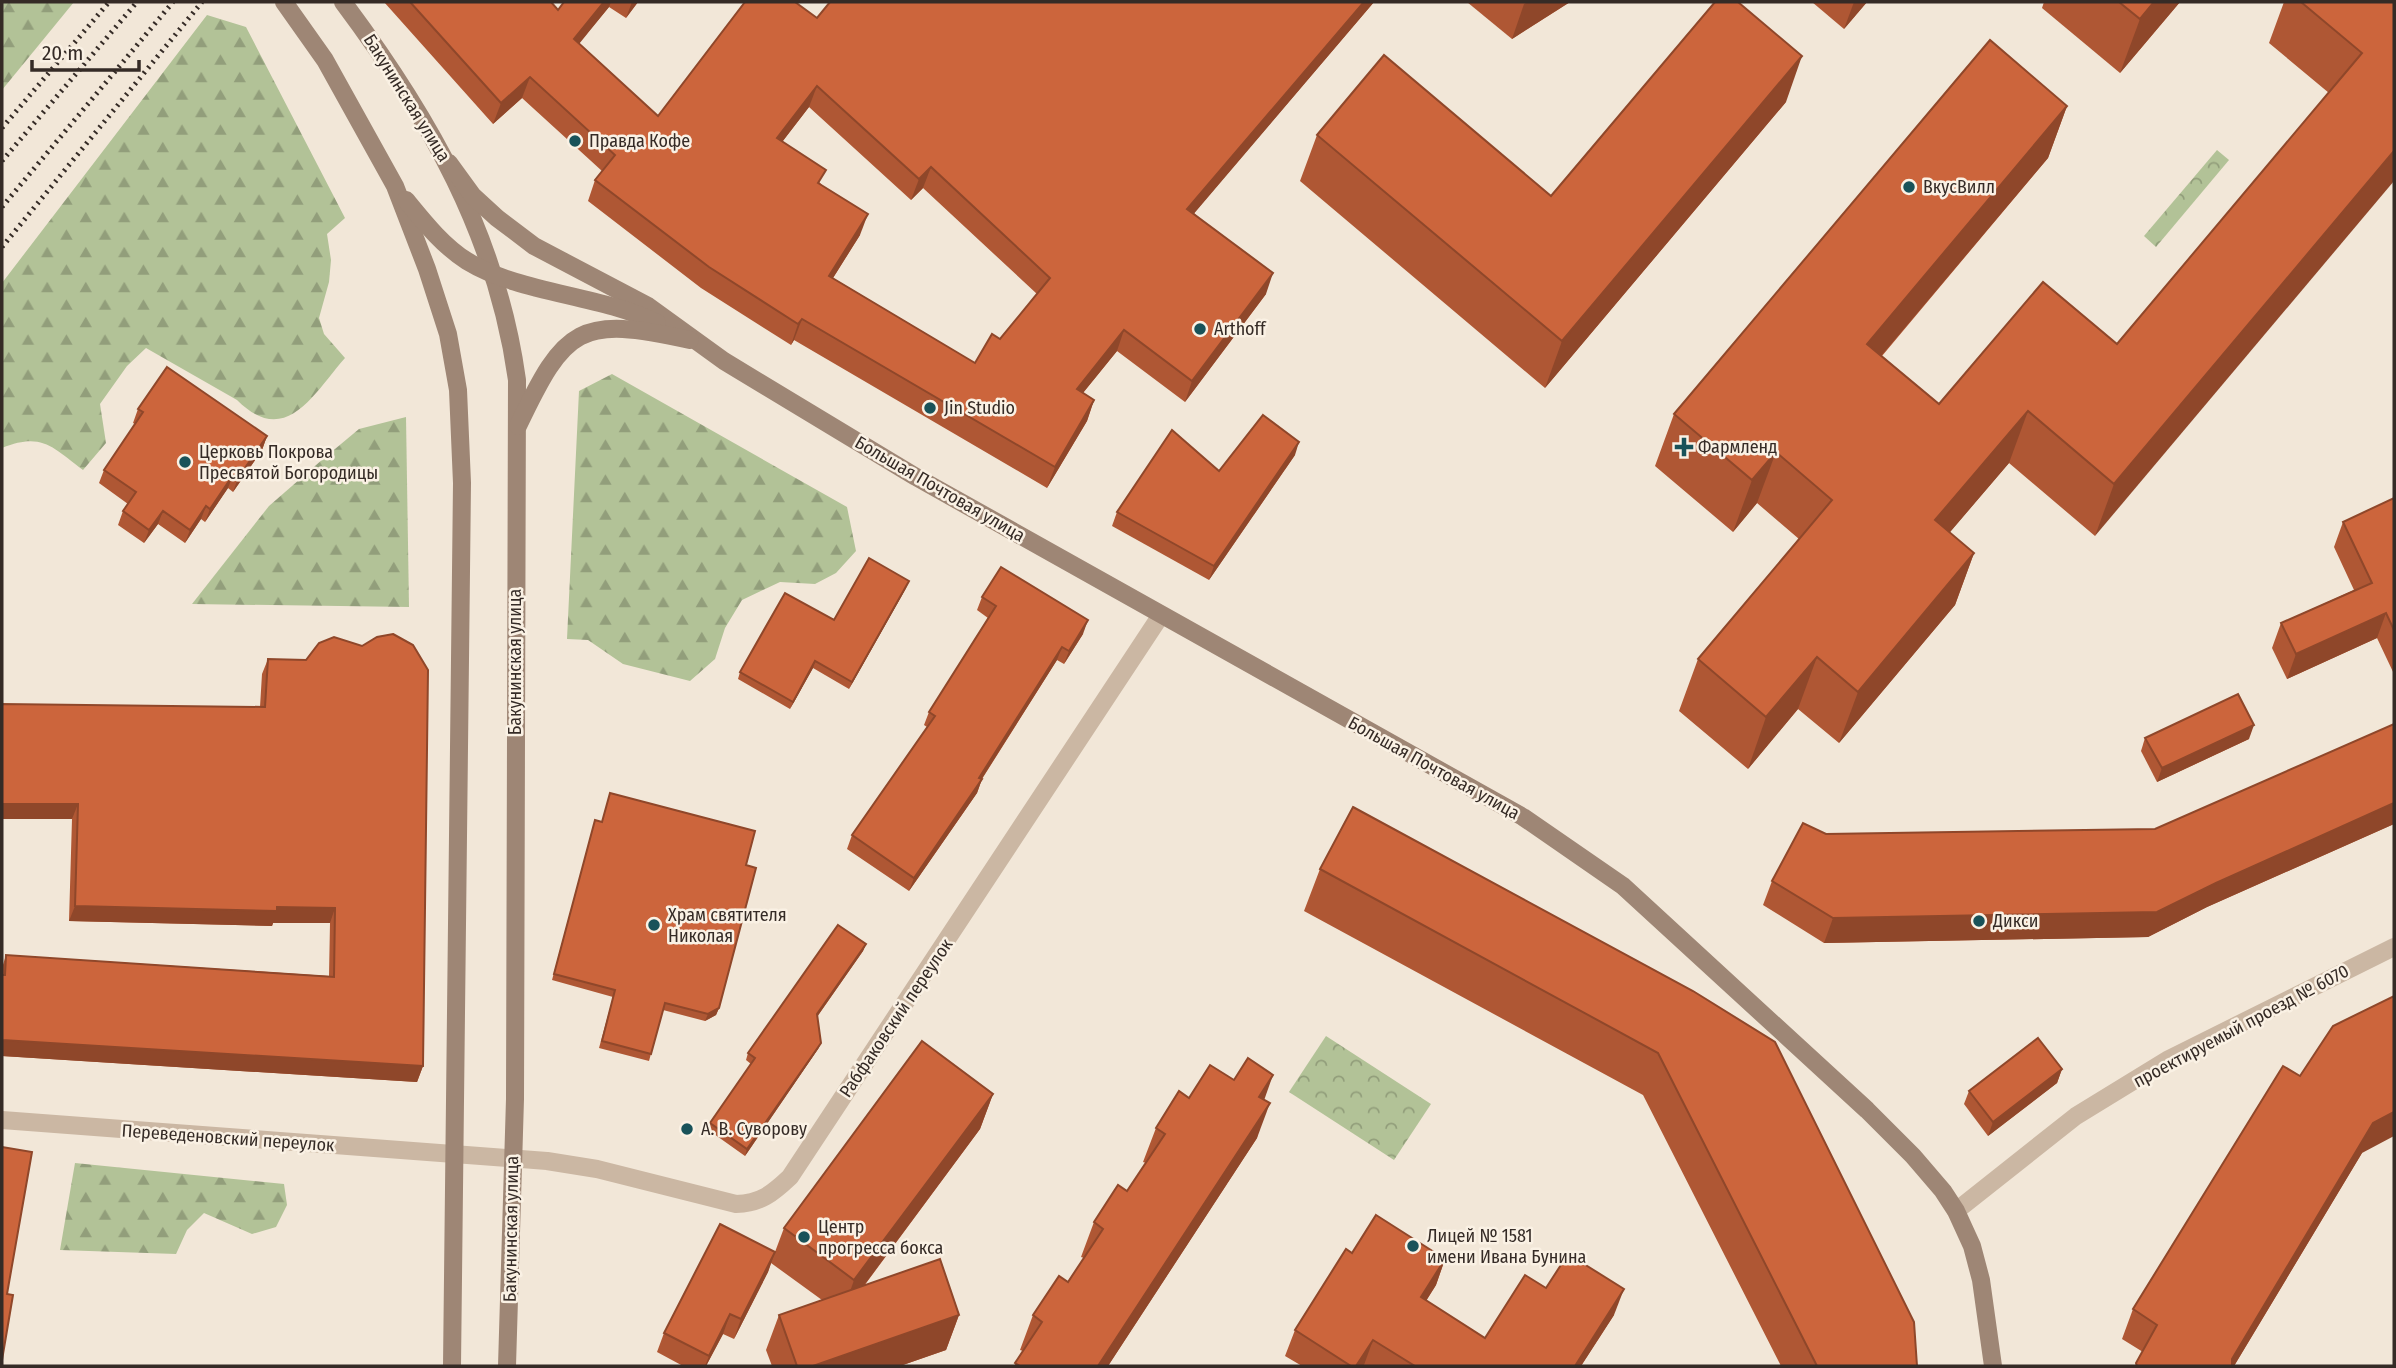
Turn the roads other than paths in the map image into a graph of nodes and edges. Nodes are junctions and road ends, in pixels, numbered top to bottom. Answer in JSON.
{"nodes":[{"id":1,"x":284,"y":2,"type":"edge"},
{"id":2,"x":343,"y":2,"type":"edge"},
{"id":3,"x":449,"y":163,"type":"junction"},
{"id":4,"x":395,"y":186,"type":"junction"},
{"id":5,"x":495,"y":274,"type":"junction"},
{"id":6,"x":698,"y":342,"type":"junction"},
{"id":7,"x":515,"y":432,"type":"junction"},
{"id":8,"x":1161,"y":615,"type":"junction"},
{"id":9,"x":2394,"y":947,"type":"edge"},
{"id":10,"x":2,"y":1120,"type":"edge"},
{"id":11,"x":455,"y":1156,"type":"junction"},
{"id":12,"x":513,"y":1157,"type":"junction"},
{"id":13,"x":1956,"y":1211,"type":"junction"},
{"id":14,"x":452,"y":1366,"type":"edge"},
{"id":15,"x":508,"y":1366,"type":"edge"},
{"id":16,"x":1993,"y":1366,"type":"edge"}],
"edges":[{"from":1,"to":4,"type":"main road"},
{"from":2,"to":3,"type":"main road","name":"Бакунинская улица"},
{"from":3,"to":5,"type":"main road","name":"Бакунинская улица"},
{"from":3,"to":6,"type":"main road","name":"Большая Почтовая улица"},
{"from":4,"to":5,"type":"main road","name":"Большая Почтовая улица"},
{"from":4,"to":11,"type":"main road"},
{"from":5,"to":6,"type":"main road","name":"Большая Почтовая улица"},
{"from":5,"to":7,"type":"main road","name":"Бакунинская улица"},
{"from":6,"to":7,"type":"main road"},
{"from":6,"to":8,"type":"main road","name":"Большая Почтовая улица"},
{"from":7,"to":12,"type":"main road","name":"Бакунинская улица"},
{"from":8,"to":12,"type":"street","name":"Рабфаковский переулок"},
{"from":8,"to":13,"type":"main road","name":"Большая Почтовая улица"},
{"from":9,"to":13,"type":"street","name":"проектируемый проезд № 6070"},
{"from":10,"to":11,"type":"street","name":"Переведеновский переулок"},
{"from":11,"to":12,"type":"street","name":"Рабфаковский переулок"},
{"from":11,"to":14,"type":"main road"},
{"from":12,"to":15,"type":"main road","name":"Бакунинская улица"},
{"from":13,"to":16,"type":"main road","name":"Большая Почтовая улица"}]}
